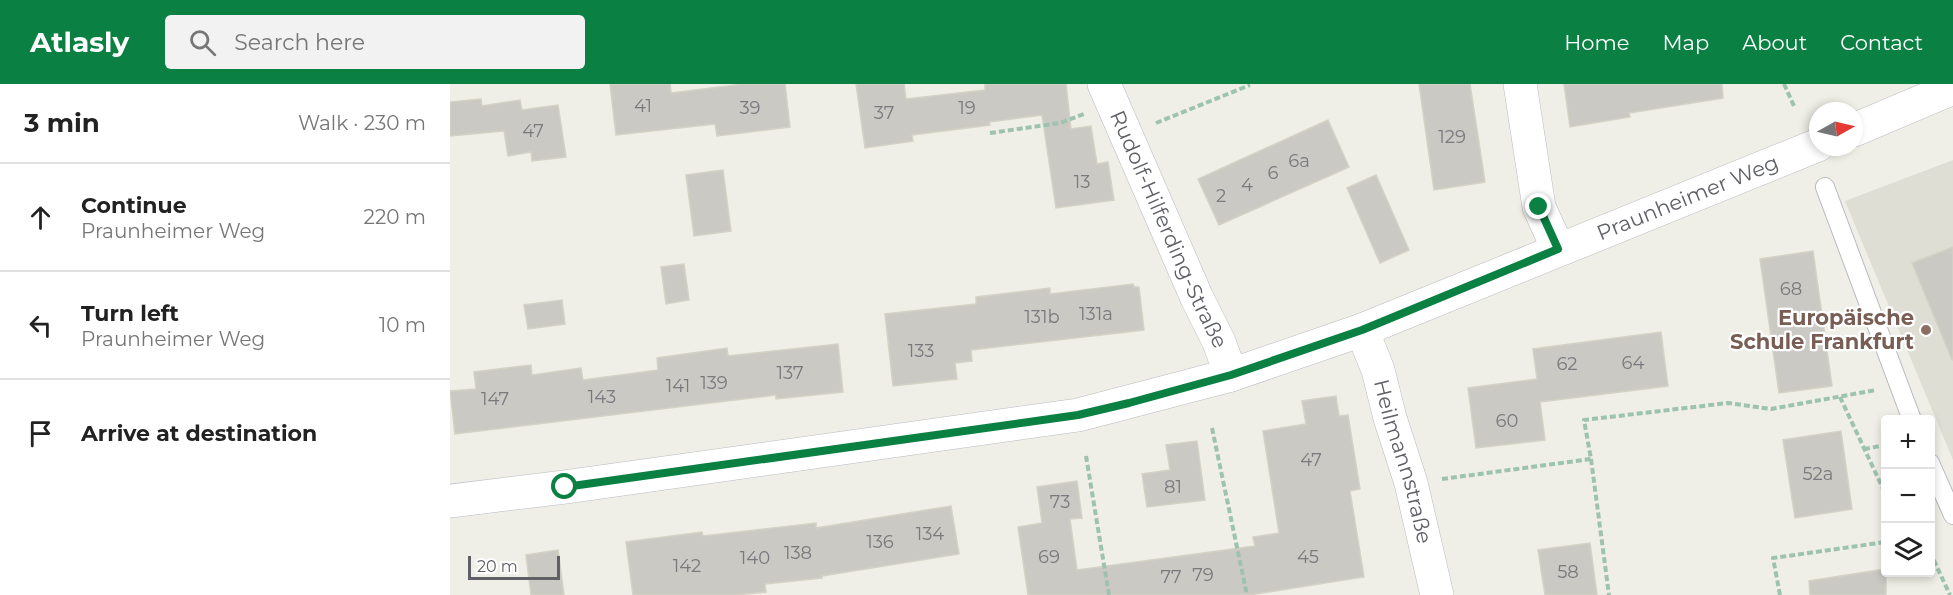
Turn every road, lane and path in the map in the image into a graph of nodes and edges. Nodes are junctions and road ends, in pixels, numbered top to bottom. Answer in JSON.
{"nodes":[{"id":1,"x":1520,"y":84,"type":"edge"},
{"id":2,"x":1784,"y":84,"type":"edge"},
{"id":3,"x":1250,"y":85,"type":"edge"},
{"id":4,"x":1953,"y":88,"type":"edge"},
{"id":5,"x":1109,"y":94,"type":"edge"},
{"id":6,"x":1794,"y":106,"type":"dead end"},
{"id":7,"x":1863,"y":126,"type":"edge"},
{"id":8,"x":990,"y":133,"type":"dead end"},
{"id":9,"x":1126,"y":135,"type":"junction"},
{"id":10,"x":1809,"y":149,"type":"edge"},
{"id":11,"x":1826,"y":187,"type":"dead end"},
{"id":12,"x":1558,"y":249,"type":"junction"},
{"id":13,"x":1362,"y":330,"type":"junction"},
{"id":14,"x":1231,"y":375,"type":"junction"},
{"id":15,"x":1899,"y":386,"type":"junction"},
{"id":16,"x":1840,"y":397,"type":"junction"},
{"id":17,"x":1910,"y":415,"type":"edge"},
{"id":18,"x":1212,"y":428,"type":"dead end"},
{"id":19,"x":1881,"y":446,"type":"edge"},
{"id":20,"x":1864,"y":449,"type":"junction"},
{"id":21,"x":1086,"y":456,"type":"dead end"},
{"id":22,"x":1591,"y":459,"type":"junction"},
{"id":23,"x":1933,"y":469,"type":"edge"},
{"id":24,"x":1411,"y":483,"type":"junction"},
{"id":25,"x":1881,"y":485,"type":"edge"},
{"id":26,"x":450,"y":501,"type":"edge"},
{"id":27,"x":1953,"y":515,"type":"edge"},
{"id":28,"x":1881,"y":543,"type":"edge"},
{"id":29,"x":1935,"y":563,"type":"edge"},
{"id":30,"x":1108,"y":595,"type":"edge"},
{"id":31,"x":1247,"y":595,"type":"edge"},
{"id":32,"x":1437,"y":595,"type":"edge"},
{"id":33,"x":1609,"y":595,"type":"edge"},
{"id":34,"x":1780,"y":595,"type":"edge"},
{"id":35,"x":1950,"y":595,"type":"edge"}],
"edges":[{"from":1,"to":12,"type":"main road"},
{"from":2,"to":6,"type":"path"},
{"from":3,"to":9,"type":"path"},
{"from":4,"to":7,"type":"main road"},
{"from":5,"to":8,"type":"path"},
{"from":5,"to":9,"type":"main road","name":"Rudolf-Hilferding-Straße"},
{"from":9,"to":14,"type":"main road","name":"Rudolf-Hilferding-Straße"},
{"from":10,"to":12,"type":"main road","name":"Praunheimer Weg"},
{"from":11,"to":15,"type":"lane"},
{"from":12,"to":13,"type":"main road","name":"Praunheimer Weg"},
{"from":13,"to":14,"type":"main road","name":"Praunheimer Weg"},
{"from":13,"to":24,"type":"main road","name":"Heilmannstraße"},
{"from":14,"to":26,"type":"main road","name":"Praunheimer Weg"},
{"from":15,"to":16,"type":"path"},
{"from":15,"to":17,"type":"lane"},
{"from":16,"to":20,"type":"path"},
{"from":16,"to":22,"type":"path"},
{"from":18,"to":31,"type":"path"},
{"from":19,"to":20,"type":"path"},
{"from":20,"to":25,"type":"path"},
{"from":21,"to":30,"type":"path"},
{"from":22,"to":24,"type":"path"},
{"from":22,"to":33,"type":"path"},
{"from":23,"to":27,"type":"lane"},
{"from":24,"to":32,"type":"main road","name":"Heilmannstraße"},
{"from":28,"to":34,"type":"path"},
{"from":29,"to":35,"type":"path"}]}
